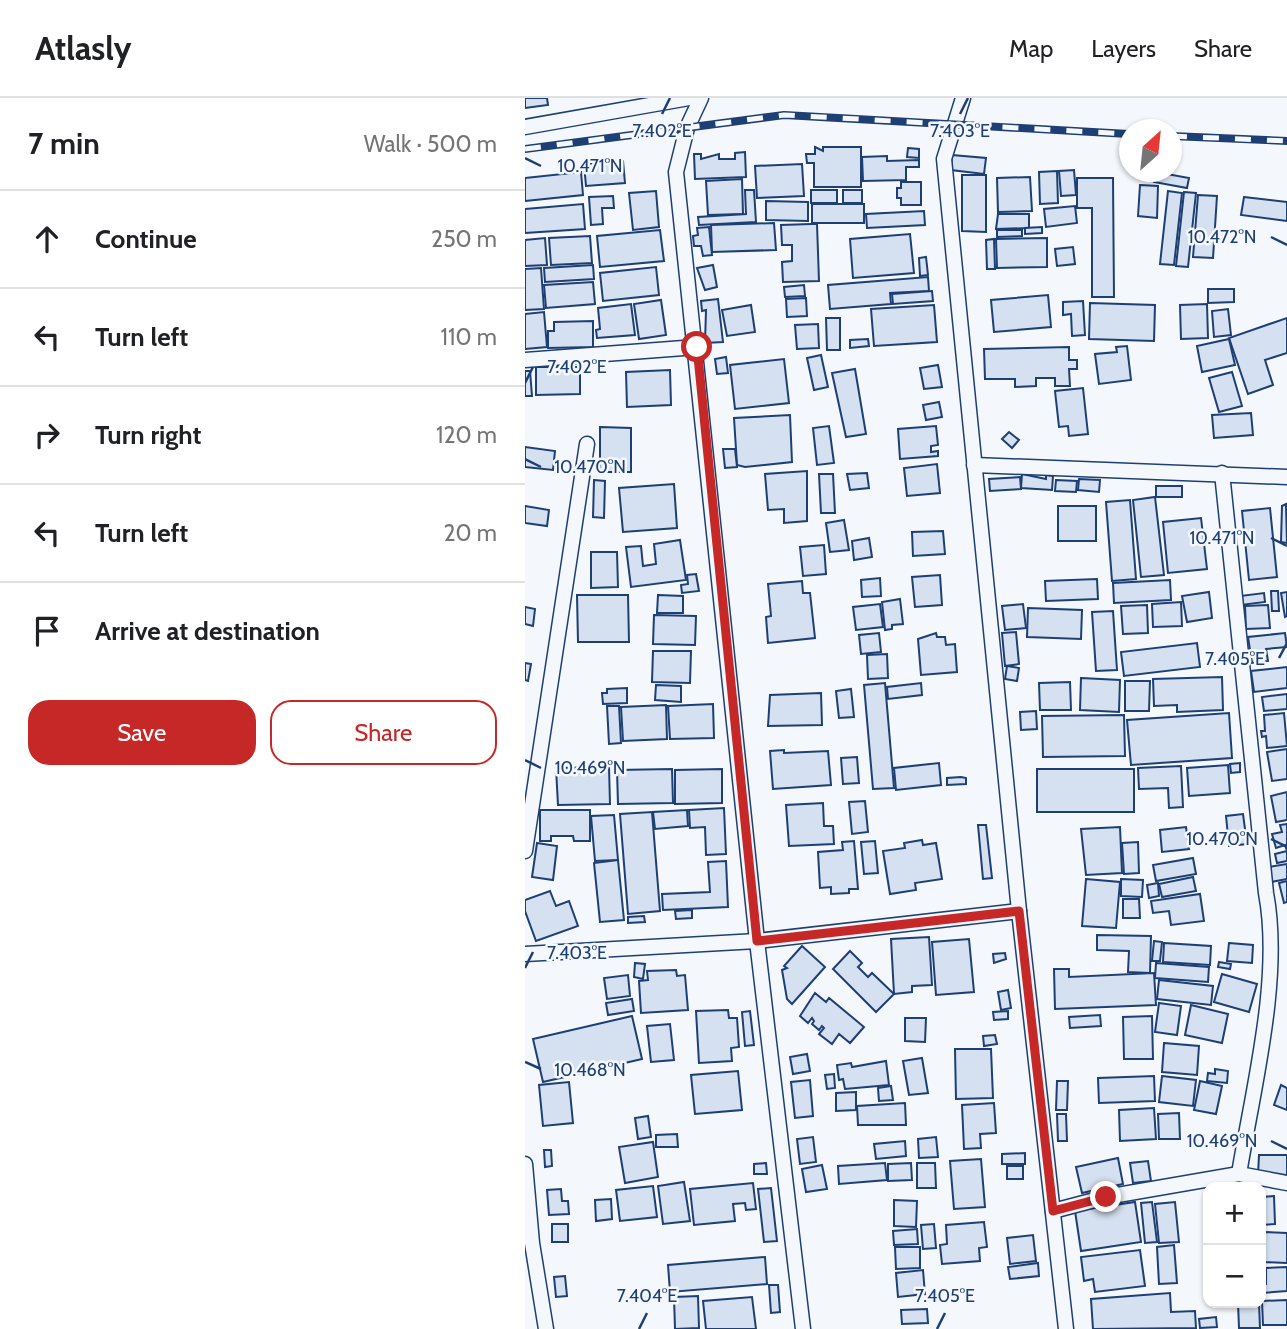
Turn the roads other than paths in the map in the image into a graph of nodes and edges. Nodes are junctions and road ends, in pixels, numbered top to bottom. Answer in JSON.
{"nodes":[{"id":1,"x":689,"y":98,"type":"edge"},
{"id":2,"x":701,"y":98,"type":"edge"},
{"id":3,"x":963,"y":98,"type":"edge"},
{"id":4,"x":525,"y":127,"type":"edge"},
{"id":5,"x":697,"y":347,"type":"junction"},
{"id":6,"x":525,"y":360,"type":"edge"},
{"id":7,"x":587,"y":444,"type":"dead end"},
{"id":8,"x":974,"y":466,"type":"junction"},
{"id":9,"x":1222,"y":473,"type":"junction"},
{"id":10,"x":1287,"y":477,"type":"edge"},
{"id":11,"x":525,"y":851,"type":"edge"},
{"id":12,"x":1019,"y":911,"type":"junction"},
{"id":13,"x":757,"y":941,"type":"junction"},
{"id":14,"x":525,"y":954,"type":"edge"},
{"id":15,"x":525,"y":1164,"type":"edge"},
{"id":16,"x":1239,"y":1174,"type":"junction"},
{"id":17,"x":1287,"y":1183,"type":"edge"},
{"id":18,"x":1053,"y":1211,"type":"junction"},
{"id":19,"x":546,"y":1329,"type":"edge"},
{"id":20,"x":803,"y":1329,"type":"edge"},
{"id":21,"x":1066,"y":1329,"type":"edge"}],
"edges":[{"from":1,"to":4,"type":"street"},
{"from":2,"to":5,"type":"street"},
{"from":3,"to":8,"type":"street"},
{"from":5,"to":6,"type":"street"},
{"from":5,"to":13,"type":"street"},
{"from":7,"to":11,"type":"street"},
{"from":8,"to":9,"type":"street"},
{"from":8,"to":12,"type":"street"},
{"from":9,"to":10,"type":"street"},
{"from":9,"to":16,"type":"street"},
{"from":12,"to":13,"type":"street"},
{"from":12,"to":18,"type":"street"},
{"from":13,"to":14,"type":"street"},
{"from":13,"to":20,"type":"street"},
{"from":15,"to":19,"type":"street"},
{"from":16,"to":17,"type":"street"},
{"from":16,"to":18,"type":"street"},
{"from":18,"to":21,"type":"street"}]}
